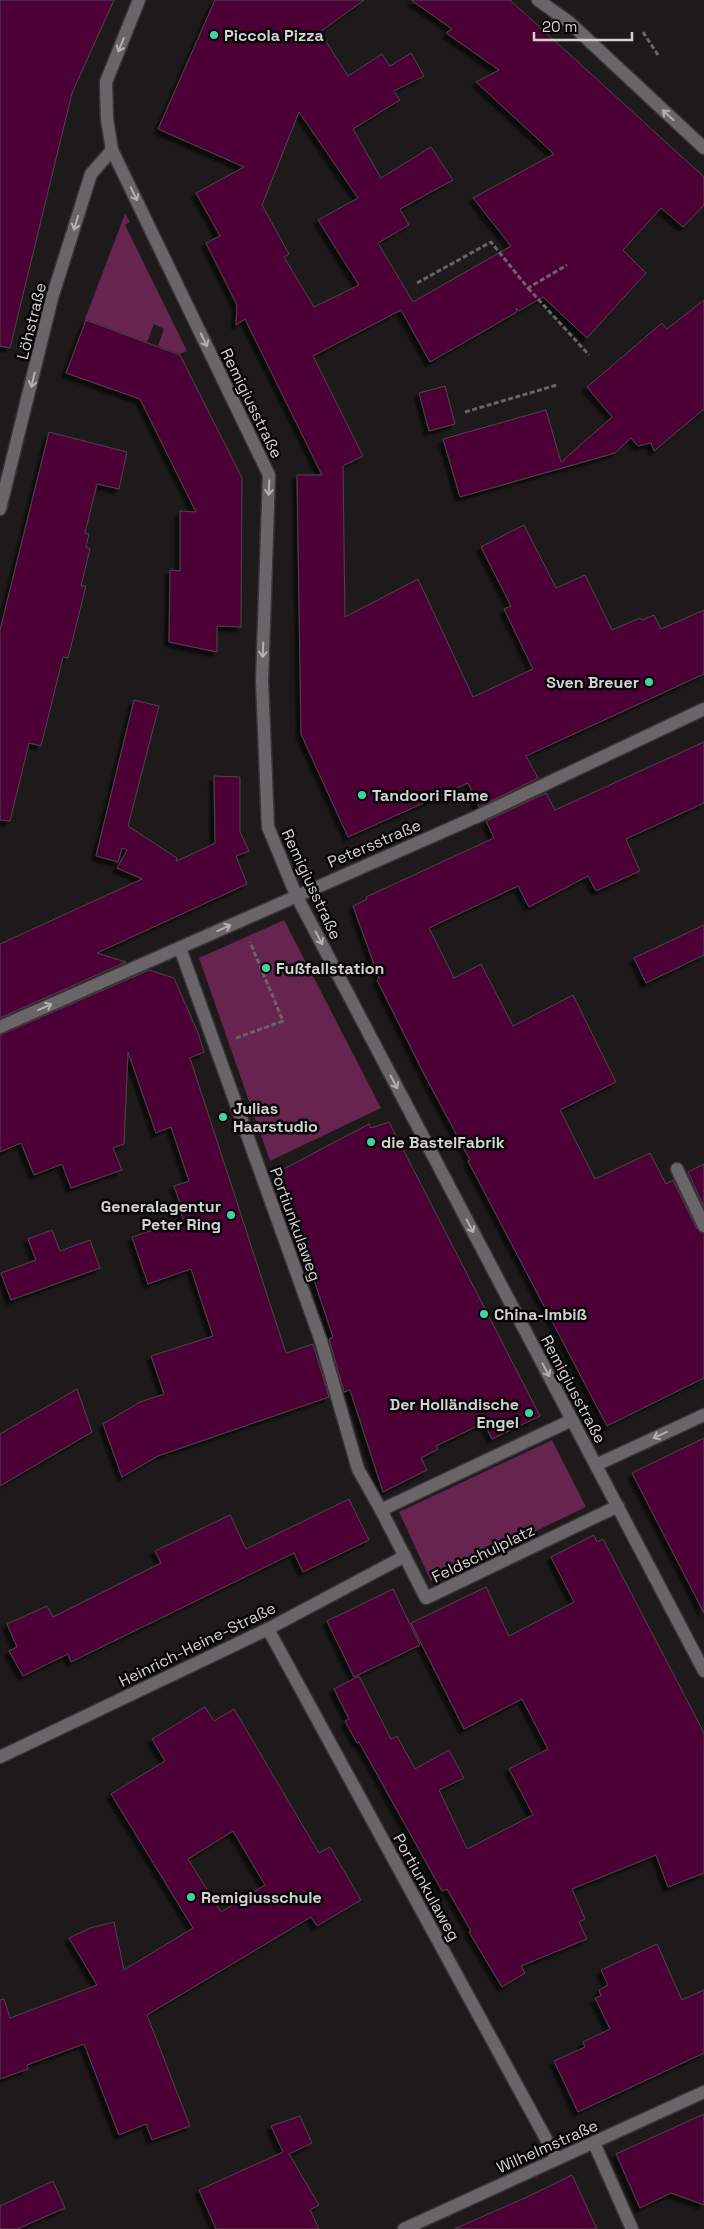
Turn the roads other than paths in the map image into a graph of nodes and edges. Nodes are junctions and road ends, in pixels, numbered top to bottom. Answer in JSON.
{"nodes":[{"id":1,"x":139,"y":0,"type":"edge"},
{"id":2,"x":538,"y":0,"type":"edge"},
{"id":3,"x":704,"y":148,"type":"edge"},
{"id":4,"x":112,"y":150,"type":"junction"},
{"id":5,"x":0,"y":509,"type":"edge"},
{"id":6,"x":704,"y":709,"type":"edge"},
{"id":7,"x":296,"y":895,"type":"junction"},
{"id":8,"x":180,"y":948,"type":"junction"},
{"id":9,"x":0,"y":1027,"type":"edge"},
{"id":10,"x":678,"y":1170,"type":"dead end"},
{"id":11,"x":704,"y":1226,"type":"edge"},
{"id":12,"x":704,"y":1415,"type":"edge"},
{"id":13,"x":572,"y":1420,"type":"junction"},
{"id":14,"x":596,"y":1465,"type":"junction"},
{"id":15,"x":618,"y":1506,"type":"junction"},
{"id":16,"x":381,"y":1510,"type":"junction"},
{"id":17,"x":405,"y":1556,"type":"junction"},
{"id":18,"x":268,"y":1629,"type":"junction"},
{"id":19,"x":704,"y":1671,"type":"edge"},
{"id":20,"x":0,"y":1756,"type":"edge"},
{"id":21,"x":704,"y":2092,"type":"edge"},
{"id":22,"x":594,"y":2143,"type":"junction"},
{"id":23,"x":557,"y":2159,"type":"junction"},
{"id":24,"x":404,"y":2229,"type":"edge"},
{"id":25,"x":632,"y":2229,"type":"edge"}],
"edges":[{"from":1,"to":4,"type":"street","name":"Remigiusstraße","one_way":true},
{"from":3,"to":2,"type":"street","one_way":true},
{"from":4,"to":5,"type":"street","name":"Löhstraße","one_way":true},
{"from":4,"to":7,"type":"street","name":"Remigiusstraße","one_way":true},
{"from":6,"to":7,"type":"street","name":"Petersstraße"},
{"from":8,"to":7,"type":"street","name":"Petersstraße","one_way":true},
{"from":7,"to":13,"type":"street","name":"Remigiusstraße","one_way":true},
{"from":9,"to":8,"type":"street","name":"Petersstraße","one_way":true},
{"from":8,"to":16,"type":"street","name":"Portiunkulaweg"},
{"from":10,"to":11,"type":"street"},
{"from":12,"to":14,"type":"street","one_way":true},
{"from":13,"to":14,"type":"street","name":"Remigiusstraße"},
{"from":13,"to":16,"type":"street"},
{"from":14,"to":15,"type":"street","name":"Remigiusstraße"},
{"from":15,"to":17,"type":"street","name":"Feldschulplatz"},
{"from":15,"to":19,"type":"street","name":"Remigiusstraße"},
{"from":16,"to":17,"type":"street","name":"Feldschulplatz"},
{"from":17,"to":18,"type":"street","name":"Heinrich-Heine-Straße"},
{"from":18,"to":20,"type":"street","name":"Heinrich-Heine-Straße"},
{"from":18,"to":23,"type":"street","name":"Portiunkulaweg"},
{"from":21,"to":22,"type":"street","name":"Wilhelmstraße"},
{"from":22,"to":23,"type":"street","name":"Wilhelmstraße"},
{"from":22,"to":25,"type":"street"},
{"from":23,"to":24,"type":"street","name":"Wilhelmstraße"}]}
